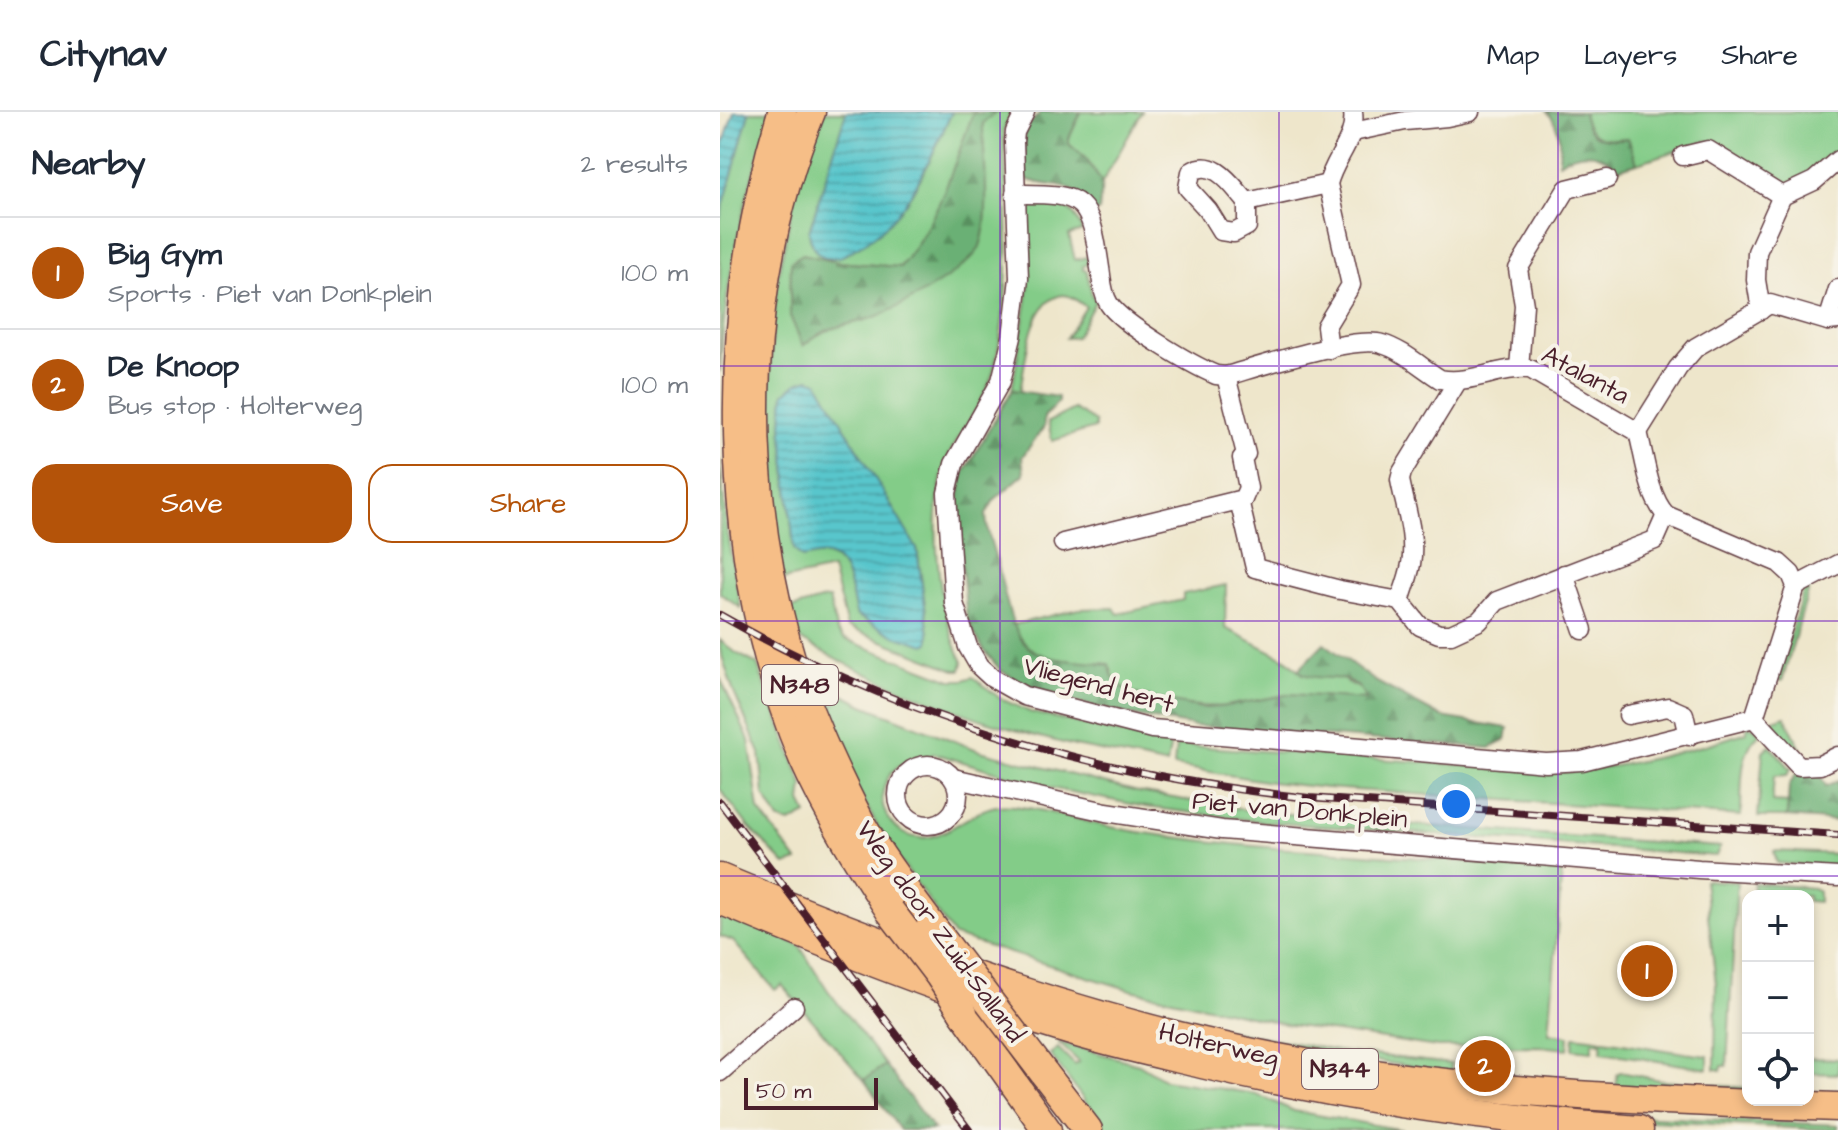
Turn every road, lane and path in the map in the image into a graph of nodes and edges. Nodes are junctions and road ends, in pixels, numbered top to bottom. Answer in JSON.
{"nodes":[{"id":1,"x":782,"y":112,"type":"edge"},
{"id":2,"x":811,"y":112,"type":"edge"},
{"id":3,"x":1025,"y":112,"type":"edge"},
{"id":4,"x":1353,"y":112,"type":"edge"},
{"id":5,"x":1470,"y":112,"type":"edge"},
{"id":6,"x":1353,"y":132,"type":"junction"},
{"id":7,"x":1683,"y":156,"type":"dead end"},
{"id":8,"x":1838,"y":160,"type":"edge"},
{"id":9,"x":1607,"y":179,"type":"dead end"},
{"id":10,"x":1328,"y":184,"type":"junction"},
{"id":11,"x":1015,"y":194,"type":"junction"},
{"id":12,"x":1782,"y":196,"type":"junction"},
{"id":13,"x":1247,"y":202,"type":"dead end"},
{"id":14,"x":1838,"y":289,"type":"edge"},
{"id":15,"x":1761,"y":310,"type":"junction"},
{"id":16,"x":1833,"y":320,"type":"edge"},
{"id":17,"x":1329,"y":349,"type":"junction"},
{"id":18,"x":1519,"y":368,"type":"junction"},
{"id":19,"x":1226,"y":376,"type":"junction"},
{"id":20,"x":1457,"y":382,"type":"junction"},
{"id":21,"x":1638,"y":432,"type":"junction"},
{"id":22,"x":1243,"y":499,"type":"junction"},
{"id":23,"x":1666,"y":515,"type":"junction"},
{"id":24,"x":1063,"y":543,"type":"dead end"},
{"id":25,"x":1838,"y":564,"type":"edge"},
{"id":26,"x":1564,"y":574,"type":"junction"},
{"id":27,"x":1796,"y":586,"type":"junction"},
{"id":28,"x":1400,"y":601,"type":"junction"},
{"id":29,"x":1583,"y":630,"type":"dead end"},
{"id":30,"x":1628,"y":715,"type":"dead end"},
{"id":31,"x":1754,"y":718,"type":"junction"},
{"id":32,"x":1689,"y":736,"type":"junction"},
{"id":33,"x":1838,"y":756,"type":"edge"},
{"id":34,"x":953,"y":778,"type":"dead end"},
{"id":35,"x":1838,"y":877,"type":"edge"},
{"id":36,"x":720,"y":878,"type":"edge"},
{"id":37,"x":720,"y":900,"type":"edge"},
{"id":38,"x":794,"y":1007,"type":"dead end"},
{"id":39,"x":720,"y":1072,"type":"edge"},
{"id":40,"x":1540,"y":1090,"type":"junction"},
{"id":41,"x":1409,"y":1105,"type":"junction"},
{"id":42,"x":1838,"y":1107,"type":"edge"},
{"id":43,"x":1477,"y":1122,"type":"edge"},
{"id":44,"x":1538,"y":1126,"type":"edge"},
{"id":45,"x":1597,"y":1129,"type":"edge"},
{"id":46,"x":1047,"y":1130,"type":"edge"},
{"id":47,"x":1088,"y":1130,"type":"edge"},
{"id":48,"x":1443,"y":1130,"type":"edge"},
{"id":49,"x":1639,"y":1130,"type":"edge"}],
"edges":[{"from":1,"to":46,"type":"main road","name":"Weg door Zuid-Salland","number":"N348","bridge":true},
{"from":2,"to":47,"type":"main road","name":"Weg door Zuid-Salland","number":"N348","bridge":true},
{"from":3,"to":11,"type":"street","name":"Vliegend hert"},
{"from":4,"to":6,"type":"street"},
{"from":5,"to":6,"type":"street"},
{"from":6,"to":10,"type":"street"},
{"from":7,"to":12,"type":"street"},
{"from":8,"to":12,"type":"street"},
{"from":9,"to":18,"type":"street"},
{"from":10,"to":13,"type":"street"},
{"from":10,"to":17,"type":"street"},
{"from":11,"to":19,"type":"street"},
{"from":11,"to":32,"type":"street","name":"Vliegend hert"},
{"from":12,"to":15,"type":"street"},
{"from":14,"to":16,"type":"street"},
{"from":15,"to":16,"type":"street"},
{"from":15,"to":21,"type":"street"},
{"from":17,"to":19,"type":"street"},
{"from":17,"to":20,"type":"street"},
{"from":18,"to":20,"type":"street","name":"Atalanta"},
{"from":18,"to":21,"type":"street","name":"Atalanta"},
{"from":19,"to":22,"type":"street"},
{"from":20,"to":28,"type":"street"},
{"from":21,"to":23,"type":"street","name":"Atalanta"},
{"from":22,"to":24,"type":"street"},
{"from":22,"to":28,"type":"street"},
{"from":23,"to":26,"type":"street"},
{"from":23,"to":27,"type":"street"},
{"from":25,"to":27,"type":"street"},
{"from":26,"to":28,"type":"street"},
{"from":26,"to":29,"type":"street"},
{"from":27,"to":31,"type":"street"},
{"from":30,"to":32,"type":"street"},
{"from":31,"to":32,"type":"street","name":"Vliegend hert"},
{"from":31,"to":33,"type":"street"},
{"from":34,"to":35,"type":"street","name":"Piet van Donkplein"},
{"from":36,"to":40,"type":"main road","name":"Holterweg","number":"N344"},
{"from":37,"to":41,"type":"main road","name":"Holterweg","number":"N344"},
{"from":38,"to":39,"type":"street"},
{"from":40,"to":42,"type":"main road","name":"Holterweg","number":"N344"},
{"from":40,"to":44,"type":"main road"},
{"from":41,"to":43,"type":"main road","name":"Holterweg","number":"N344"},
{"from":41,"to":48,"type":"main road"},
{"from":43,"to":44,"type":"main road","name":"Holterweg","number":"N344"},
{"from":44,"to":45,"type":"main road","name":"Holterweg","number":"N344"},
{"from":45,"to":49,"type":"main road","name":"Holterweg","number":"N344"}]}
